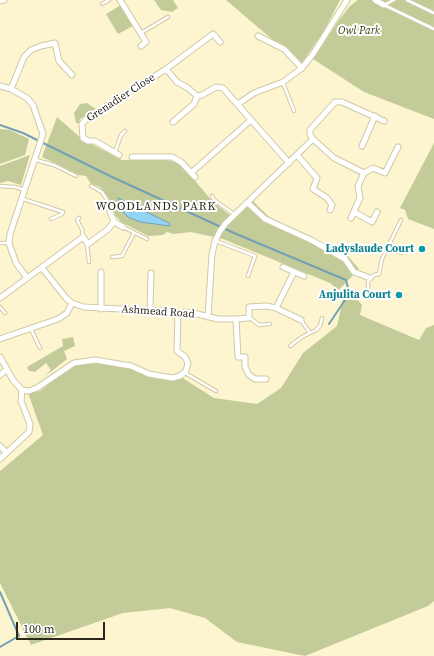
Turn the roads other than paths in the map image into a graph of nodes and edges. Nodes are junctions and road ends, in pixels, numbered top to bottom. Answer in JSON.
{"nodes":[{"id":1,"x":4,"y":0,"type":"edge"},
{"id":2,"x":109,"y":0,"type":"edge"},
{"id":3,"x":120,"y":0,"type":"edge"},
{"id":4,"x":347,"y":0,"type":"edge"},
{"id":5,"x":375,"y":0,"type":"edge"},
{"id":6,"x":394,"y":0,"type":"edge"},
{"id":7,"x":407,"y":0,"type":"edge"},
{"id":8,"x":0,"y":1,"type":"edge"},
{"id":9,"x":102,"y":4,"type":"dead end"},
{"id":10,"x":384,"y":5,"type":"junction"},
{"id":11,"x":434,"y":13,"type":"edge"},
{"id":12,"x":168,"y":17,"type":"dead end"},
{"id":13,"x":434,"y":29,"type":"edge"},
{"id":14,"x":141,"y":34,"type":"junction"},
{"id":15,"x":258,"y":36,"type":"dead end"},
{"id":16,"x":220,"y":42,"type":"dead end"},
{"id":17,"x":141,"y":46,"type":"dead end"},
{"id":18,"x":166,"y":68,"type":"junction"},
{"id":19,"x":302,"y":68,"type":"junction"},
{"id":20,"x":72,"y":75,"type":"dead end"},
{"id":21,"x":283,"y":82,"type":"junction"},
{"id":22,"x":0,"y":86,"type":"edge"},
{"id":23,"x":11,"y":89,"type":"junction"},
{"id":24,"x":197,"y":96,"type":"junction"},
{"id":25,"x":238,"y":104,"type":"junction"},
{"id":26,"x":294,"y":110,"type":"dead end"},
{"id":27,"x":375,"y":116,"type":"junction"},
{"id":28,"x":251,"y":120,"type":"junction"},
{"id":29,"x":384,"y":121,"type":"dead end"},
{"id":30,"x":173,"y":122,"type":"dead end"},
{"id":31,"x":126,"y":131,"type":"dead end"},
{"id":32,"x":313,"y":139,"type":"junction"},
{"id":33,"x":362,"y":146,"type":"dead end"},
{"id":34,"x":398,"y":147,"type":"dead end"},
{"id":35,"x":117,"y":154,"type":"joint"},
{"id":36,"x":297,"y":155,"type":"junction"},
{"id":37,"x":132,"y":156,"type":"dead end"},
{"id":38,"x":36,"y":160,"type":"junction"},
{"id":39,"x":289,"y":163,"type":"junction"},
{"id":40,"x":364,"y":174,"type":"junction"},
{"id":41,"x":76,"y":176,"type":"dead end"},
{"id":42,"x":0,"y":186,"type":"edge"},
{"id":43,"x":91,"y":186,"type":"dead end"},
{"id":44,"x":26,"y":190,"type":"junction"},
{"id":45,"x":212,"y":196,"type":"dead end"},
{"id":46,"x":23,"y":199,"type":"junction"},
{"id":47,"x":248,"y":203,"type":"junction"},
{"id":48,"x":330,"y":210,"type":"dead end"},
{"id":49,"x":110,"y":212,"type":"joint"},
{"id":50,"x":377,"y":212,"type":"dead end"},
{"id":51,"x":234,"y":215,"type":"junction"},
{"id":52,"x":79,"y":218,"type":"dead end"},
{"id":53,"x":51,"y":219,"type":"dead end"},
{"id":54,"x":402,"y":220,"type":"dead end"},
{"id":55,"x":114,"y":222,"type":"junction"},
{"id":56,"x":123,"y":227,"type":"joint"},
{"id":57,"x":134,"y":233,"type":"junction"},
{"id":58,"x":83,"y":237,"type":"junction"},
{"id":59,"x":147,"y":240,"type":"dead end"},
{"id":60,"x":216,"y":240,"type":"junction"},
{"id":61,"x":0,"y":243,"type":"edge"},
{"id":62,"x":9,"y":243,"type":"junction"},
{"id":63,"x":88,"y":244,"type":"junction"},
{"id":64,"x":387,"y":248,"type":"junction"},
{"id":65,"x":401,"y":253,"type":"dead end"},
{"id":66,"x":112,"y":257,"type":"dead end"},
{"id":67,"x":89,"y":262,"type":"dead end"},
{"id":68,"x":283,"y":267,"type":"dead end"},
{"id":69,"x":42,"y":268,"type":"junction"},
{"id":70,"x":102,"y":272,"type":"dead end"},
{"id":71,"x":294,"y":272,"type":"junction"},
{"id":72,"x":151,"y":273,"type":"dead end"},
{"id":73,"x":248,"y":276,"type":"dead end"},
{"id":74,"x":304,"y":276,"type":"dead end"},
{"id":75,"x":28,"y":278,"type":"junction"},
{"id":76,"x":370,"y":278,"type":"junction"},
{"id":77,"x":370,"y":294,"type":"dead end"},
{"id":78,"x":0,"y":298,"type":"edge"},
{"id":79,"x":72,"y":303,"type":"junction"},
{"id":80,"x":0,"y":307,"type":"edge"},
{"id":81,"x":101,"y":308,"type":"junction"},
{"id":82,"x":276,"y":308,"type":"junction"},
{"id":83,"x":150,"y":310,"type":"junction"},
{"id":84,"x":178,"y":312,"type":"junction"},
{"id":85,"x":5,"y":313,"type":"dead end"},
{"id":86,"x":208,"y":317,"type":"junction"},
{"id":87,"x":249,"y":318,"type":"junction"},
{"id":88,"x":322,"y":318,"type":"dead end"},
{"id":89,"x":236,"y":319,"type":"junction"},
{"id":90,"x":301,"y":320,"type":"joint"},
{"id":91,"x":270,"y":324,"type":"dead end"},
{"id":92,"x":30,"y":329,"type":"junction"},
{"id":93,"x":310,"y":333,"type":"junction"},
{"id":94,"x":0,"y":339,"type":"edge"},
{"id":95,"x":290,"y":346,"type":"dead end"},
{"id":96,"x":40,"y":348,"type":"dead end"},
{"id":97,"x":0,"y":357,"type":"edge"},
{"id":98,"x":6,"y":370,"type":"junction"},
{"id":99,"x":184,"y":372,"type":"junction"},
{"id":100,"x":0,"y":375,"type":"edge"},
{"id":101,"x":266,"y":379,"type":"dead end"},
{"id":102,"x":22,"y":390,"type":"junction"},
{"id":103,"x":216,"y":391,"type":"dead end"},
{"id":104,"x":0,"y":446,"type":"edge"},
{"id":105,"x":6,"y":452,"type":"junction"},
{"id":106,"x":0,"y":459,"type":"edge"}],
"edges":[{"from":1,"to":8,"type":"street"},
{"from":2,"to":9,"type":"lane"},
{"from":3,"to":14,"type":"street"},
{"from":4,"to":19,"type":"street"},
{"from":5,"to":10,"type":"street"},
{"from":6,"to":10,"type":"lane"},
{"from":7,"to":11,"type":"lane"},
{"from":10,"to":13,"type":"lane"},
{"from":12,"to":14,"type":"lane"},
{"from":14,"to":17,"type":"street"},
{"from":15,"to":19,"type":"street"},
{"from":16,"to":18,"type":"street","name":"Grenadier Close"},
{"from":18,"to":24,"type":"street","name":"Grenadier Close"},
{"from":18,"to":35,"type":"street","name":"Grenadier Close"},
{"from":19,"to":21,"type":"street"},
{"from":20,"to":23,"type":"street"},
{"from":21,"to":25,"type":"street"},
{"from":21,"to":26,"type":"lane"},
{"from":22,"to":23,"type":"street"},
{"from":23,"to":38,"type":"street"},
{"from":24,"to":25,"type":"street"},
{"from":24,"to":30,"type":"street"},
{"from":25,"to":28,"type":"street"},
{"from":27,"to":29,"type":"street"},
{"from":27,"to":32,"type":"street"},
{"from":27,"to":33,"type":"street"},
{"from":28,"to":37,"type":"street"},
{"from":28,"to":39,"type":"street"},
{"from":31,"to":35,"type":"lane"},
{"from":32,"to":36,"type":"street","name":"Ashmead Road"},
{"from":32,"to":40,"type":"street"},
{"from":34,"to":40,"type":"street"},
{"from":36,"to":39,"type":"street","name":"Ashmead Road"},
{"from":36,"to":48,"type":"street"},
{"from":38,"to":41,"type":"lane"},
{"from":38,"to":44,"type":"street"},
{"from":39,"to":47,"type":"street","name":"Ashmead Road"},
{"from":40,"to":50,"type":"street"},
{"from":42,"to":44,"type":"lane"},
{"from":43,"to":49,"type":"lane"},
{"from":44,"to":46,"type":"street"},
{"from":45,"to":51,"type":"lane"},
{"from":46,"to":53,"type":"lane"},
{"from":46,"to":62,"type":"street"},
{"from":47,"to":51,"type":"street","name":"Ashmead Road"},
{"from":47,"to":76,"type":"street"},
{"from":49,"to":55,"type":"street"},
{"from":51,"to":60,"type":"street","name":"Ashmead Road"},
{"from":52,"to":58,"type":"lane"},
{"from":54,"to":64,"type":"lane"},
{"from":55,"to":56,"type":"street"},
{"from":55,"to":63,"type":"street"},
{"from":56,"to":57,"type":"lane"},
{"from":57,"to":59,"type":"lane"},
{"from":57,"to":66,"type":"lane"},
{"from":58,"to":63,"type":"street"},
{"from":58,"to":69,"type":"street"},
{"from":60,"to":73,"type":"lane"},
{"from":60,"to":86,"type":"street","name":"Ashmead Road"},
{"from":61,"to":62,"type":"lane"},
{"from":62,"to":75,"type":"street"},
{"from":63,"to":67,"type":"lane"},
{"from":64,"to":65,"type":"lane"},
{"from":64,"to":76,"type":"lane"},
{"from":68,"to":71,"type":"street"},
{"from":69,"to":75,"type":"street"},
{"from":69,"to":79,"type":"street"},
{"from":70,"to":81,"type":"street"},
{"from":71,"to":74,"type":"street"},
{"from":71,"to":82,"type":"street"},
{"from":72,"to":83,"type":"street"},
{"from":75,"to":78,"type":"street"},
{"from":76,"to":77,"type":"lane"},
{"from":79,"to":81,"type":"street","name":"Ashmead Road"},
{"from":79,"to":92,"type":"street"},
{"from":80,"to":85,"type":"lane"},
{"from":81,"to":83,"type":"street","name":"Ashmead Road"},
{"from":82,"to":87,"type":"street"},
{"from":82,"to":90,"type":"street"},
{"from":83,"to":84,"type":"street","name":"Ashmead Road"},
{"from":84,"to":86,"type":"street","name":"Ashmead Road"},
{"from":84,"to":99,"type":"street"},
{"from":86,"to":89,"type":"street"},
{"from":87,"to":89,"type":"street"},
{"from":87,"to":91,"type":"lane"},
{"from":88,"to":93,"type":"lane"},
{"from":89,"to":101,"type":"street"},
{"from":90,"to":93,"type":"lane"},
{"from":92,"to":94,"type":"street"},
{"from":92,"to":96,"type":"lane"},
{"from":93,"to":95,"type":"lane"},
{"from":97,"to":98,"type":"street"},
{"from":98,"to":100,"type":"street"},
{"from":98,"to":102,"type":"street"},
{"from":99,"to":102,"type":"street"},
{"from":99,"to":103,"type":"lane"},
{"from":102,"to":105,"type":"street"},
{"from":104,"to":105,"type":"street"},
{"from":105,"to":106,"type":"street"}]}
